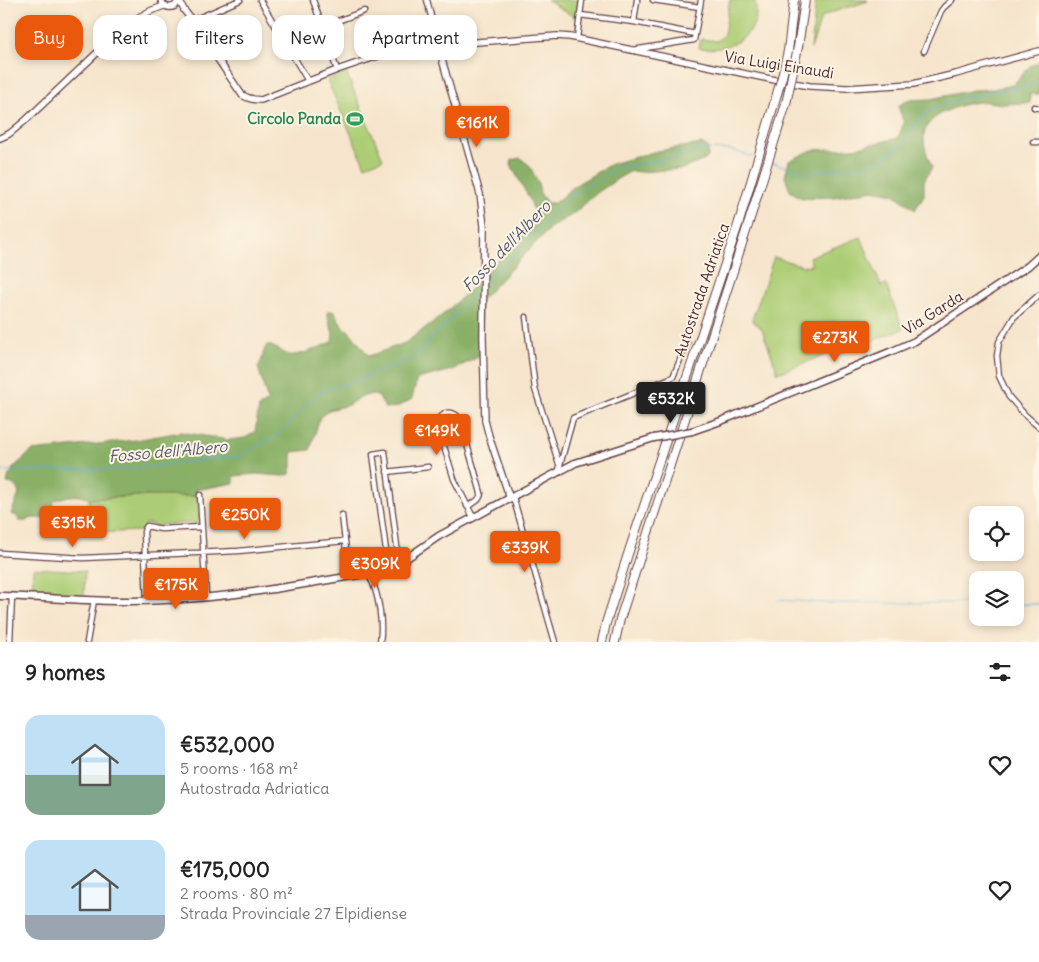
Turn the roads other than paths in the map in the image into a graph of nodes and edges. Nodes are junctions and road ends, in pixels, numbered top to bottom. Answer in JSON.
{"nodes":[{"id":1,"x":179,"y":0,"type":"edge"},
{"id":2,"x":240,"y":0,"type":"edge"},
{"id":3,"x":260,"y":0,"type":"edge"},
{"id":4,"x":312,"y":0,"type":"edge"},
{"id":5,"x":427,"y":0,"type":"edge"},
{"id":6,"x":582,"y":0,"type":"edge"},
{"id":7,"x":637,"y":0,"type":"edge"},
{"id":8,"x":653,"y":0,"type":"edge"},
{"id":9,"x":701,"y":0,"type":"edge"},
{"id":10,"x":794,"y":0,"type":"edge"},
{"id":11,"x":805,"y":0,"type":"edge"},
{"id":12,"x":952,"y":0,"type":"edge"},
{"id":13,"x":162,"y":2,"type":"edge"},
{"id":14,"x":175,"y":6,"type":"junction"},
{"id":15,"x":700,"y":7,"type":"junction"},
{"id":16,"x":184,"y":10,"type":"junction"},
{"id":17,"x":364,"y":11,"type":"dead end"},
{"id":18,"x":205,"y":15,"type":"edge"},
{"id":19,"x":318,"y":15,"type":"edge"},
{"id":20,"x":431,"y":15,"type":"edge"},
{"id":21,"x":580,"y":15,"type":"junction"},
{"id":22,"x":344,"y":18,"type":"edge"},
{"id":23,"x":634,"y":22,"type":"junction"},
{"id":24,"x":695,"y":34,"type":"junction"},
{"id":25,"x":577,"y":38,"type":"junction"},
{"id":26,"x":477,"y":42,"type":"edge"},
{"id":27,"x":632,"y":50,"type":"junction"},
{"id":28,"x":924,"y":50,"type":"dead end"},
{"id":29,"x":1039,"y":51,"type":"edge"},
{"id":30,"x":334,"y":60,"type":"edge"},
{"id":31,"x":366,"y":60,"type":"edge"},
{"id":32,"x":442,"y":60,"type":"edge"},
{"id":33,"x":337,"y":70,"type":"junction"},
{"id":34,"x":308,"y":81,"type":"junction"},
{"id":35,"x":0,"y":138,"type":"edge"},
{"id":36,"x":1033,"y":142,"type":"dead end"},
{"id":37,"x":1039,"y":142,"type":"edge"},
{"id":38,"x":1039,"y":257,"type":"edge"},
{"id":39,"x":1039,"y":294,"type":"edge"},
{"id":40,"x":526,"y":317,"type":"dead end"},
{"id":41,"x":687,"y":343,"type":"dead end"},
{"id":42,"x":1039,"y":427,"type":"edge"},
{"id":43,"x":428,"y":467,"type":"dead end"},
{"id":44,"x":559,"y":468,"type":"junction"},
{"id":45,"x":387,"y":472,"type":"junction"},
{"id":46,"x":200,"y":495,"type":"dead end"},
{"id":47,"x":511,"y":498,"type":"junction"},
{"id":48,"x":467,"y":506,"type":"junction"},
{"id":49,"x":392,"y":507,"type":"junction"},
{"id":50,"x":381,"y":508,"type":"junction"},
{"id":51,"x":342,"y":515,"type":"dead end"},
{"id":52,"x":473,"y":517,"type":"junction"},
{"id":53,"x":202,"y":527,"type":"junction"},
{"id":54,"x":345,"y":541,"type":"junction"},
{"id":55,"x":202,"y":552,"type":"junction"},
{"id":56,"x":0,"y":553,"type":"edge"},
{"id":57,"x":146,"y":555,"type":"junction"},
{"id":58,"x":401,"y":562,"type":"junction"},
{"id":59,"x":390,"y":566,"type":"junction"},
{"id":60,"x":373,"y":573,"type":"junction"},
{"id":61,"x":349,"y":576,"type":"junction"},
{"id":62,"x":0,"y":596,"type":"edge"},
{"id":63,"x":12,"y":596,"type":"junction"},
{"id":64,"x":206,"y":597,"type":"junction"},
{"id":65,"x":94,"y":600,"type":"junction"},
{"id":66,"x":147,"y":601,"type":"junction"},
{"id":67,"x":10,"y":642,"type":"edge"},
{"id":68,"x":87,"y":642,"type":"edge"},
{"id":69,"x":380,"y":642,"type":"edge"},
{"id":70,"x":555,"y":642,"type":"edge"},
{"id":71,"x":602,"y":642,"type":"edge"},
{"id":72,"x":615,"y":642,"type":"edge"}],
"edges":[{"from":1,"to":14,"type":"street"},
{"from":1,"to":16,"type":"street"},
{"from":2,"to":18,"type":"street"},
{"from":3,"to":34,"type":"street"},
{"from":4,"to":19,"type":"street"},
{"from":5,"to":20,"type":"street"},
{"from":6,"to":21,"type":"street"},
{"from":7,"to":23,"type":"street"},
{"from":8,"to":15,"type":"street"},
{"from":9,"to":15,"type":"street"},
{"from":10,"to":71,"type":"highway","name":"Autostrada Adriatica","bridge":true},
{"from":11,"to":72,"type":"highway","name":"Autostrada Adriatica","bridge":true},
{"from":12,"to":28,"type":"street"},
{"from":13,"to":14,"type":"street"},
{"from":13,"to":35,"type":"street"},
{"from":14,"to":16,"type":"street"},
{"from":15,"to":24,"type":"street"},
{"from":16,"to":34,"type":"street","name":"Via Luigi Einaudi"},
{"from":17,"to":22,"type":"street"},
{"from":21,"to":23,"type":"street"},
{"from":21,"to":25,"type":"street"},
{"from":23,"to":24,"type":"street"},
{"from":24,"to":27,"type":"street","name":"Via Luigi Einaudi"},
{"from":25,"to":26,"type":"street","name":"Via Luigi Einaudi"},
{"from":25,"to":27,"type":"street","name":"Via Luigi Einaudi"},
{"from":27,"to":29,"type":"street","name":"Via Luigi Einaudi"},
{"from":30,"to":33,"type":"street"},
{"from":31,"to":33,"type":"street","name":"Via Luigi Einaudi"},
{"from":32,"to":47,"type":"street"},
{"from":33,"to":34,"type":"street","name":"Via Luigi Einaudi"},
{"from":36,"to":37,"type":"street"},
{"from":38,"to":44,"type":"main road","name":"Via Garda","bridge":true},
{"from":39,"to":42,"type":"street"},
{"from":40,"to":44,"type":"street"},
{"from":41,"to":44,"type":"street"},
{"from":43,"to":45,"type":"street"},
{"from":44,"to":47,"type":"main road","name":"Via Garda"},
{"from":45,"to":49,"type":"street"},
{"from":45,"to":50,"type":"street"},
{"from":46,"to":53,"type":"street"},
{"from":47,"to":52,"type":"main road","name":"Via Garda"},
{"from":47,"to":70,"type":"street"},
{"from":48,"to":48,"type":"street"},
{"from":48,"to":52,"type":"street"},
{"from":49,"to":50,"type":"street"},
{"from":49,"to":58,"type":"street"},
{"from":50,"to":59,"type":"street"},
{"from":51,"to":54,"type":"street"},
{"from":52,"to":58,"type":"main road","name":"Via Garda"},
{"from":53,"to":55,"type":"street"},
{"from":53,"to":57,"type":"street"},
{"from":54,"to":55,"type":"street"},
{"from":54,"to":61,"type":"street"},
{"from":55,"to":57,"type":"street"},
{"from":55,"to":64,"type":"street"},
{"from":56,"to":57,"type":"street"},
{"from":57,"to":66,"type":"street"},
{"from":58,"to":59,"type":"main road","name":"Via Garda"},
{"from":59,"to":60,"type":"main road","name":"Via Garda"},
{"from":60,"to":61,"type":"main road","name":"Via Garda"},
{"from":60,"to":69,"type":"street"},
{"from":61,"to":64,"type":"main road","name":"Via Garda"},
{"from":62,"to":63,"type":"main road","name":"Via Garda"},
{"from":63,"to":65,"type":"main road","name":"Via Garda"},
{"from":63,"to":67,"type":"street"},
{"from":64,"to":66,"type":"main road","name":"Via Garda"},
{"from":65,"to":66,"type":"main road","name":"Via Garda"},
{"from":65,"to":68,"type":"street"}]}
